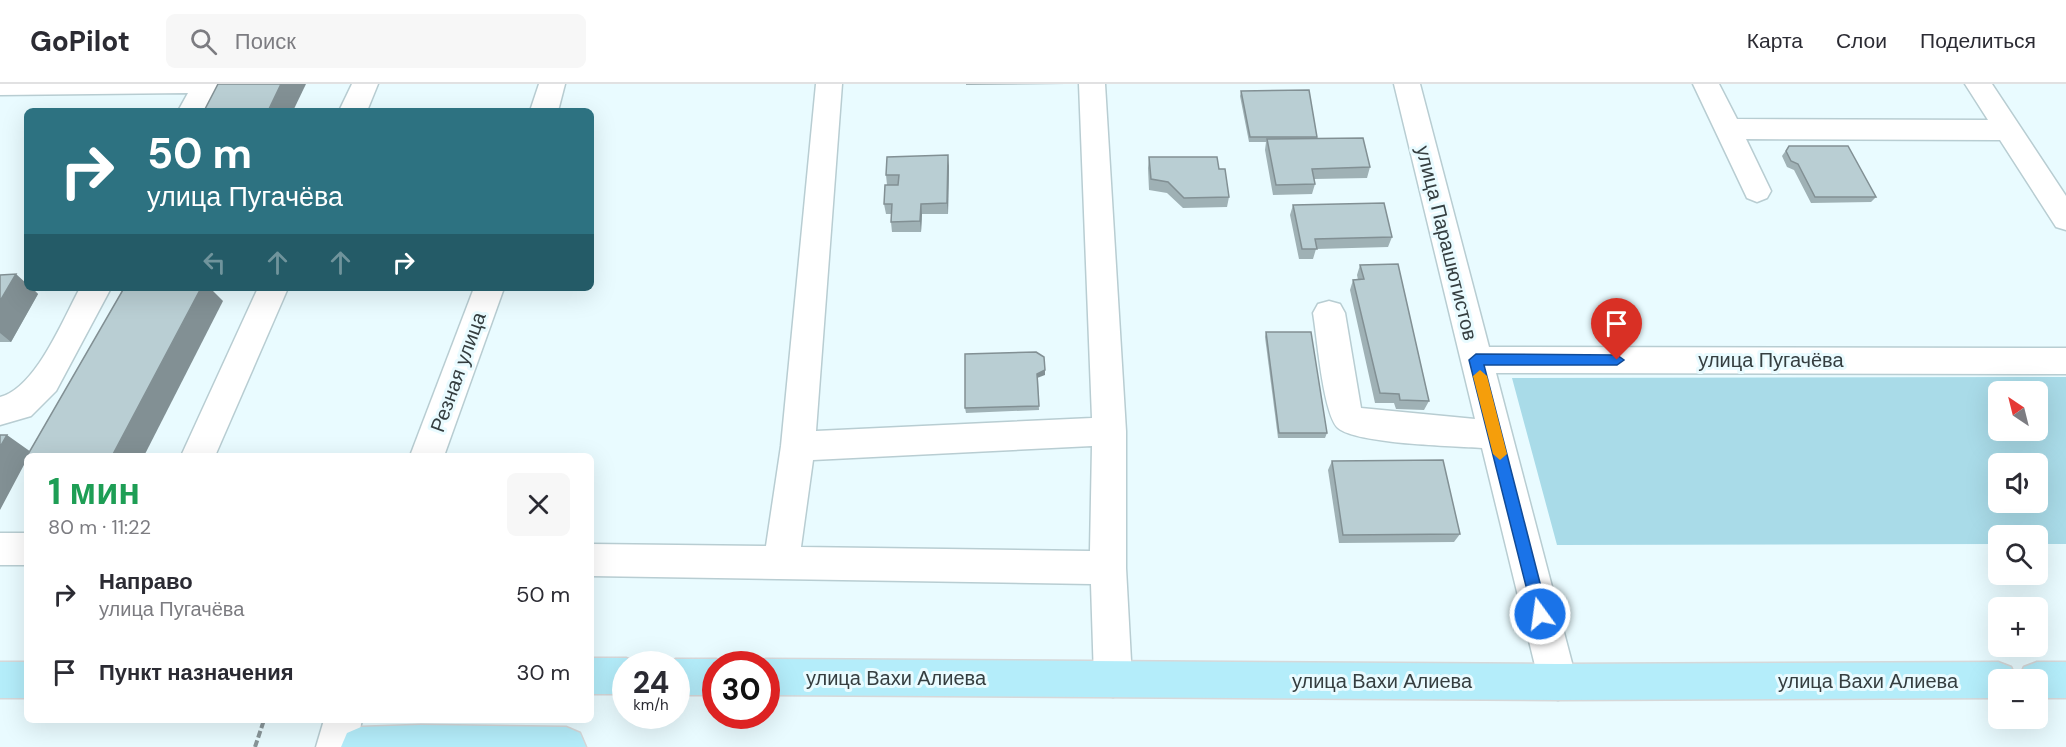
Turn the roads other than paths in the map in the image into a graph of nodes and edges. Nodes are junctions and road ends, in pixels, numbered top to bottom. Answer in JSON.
{"nodes":[{"id":1,"x":206,"y":84,"type":"edge"},
{"id":2,"x":365,"y":84,"type":"edge"},
{"id":3,"x":552,"y":84,"type":"edge"},
{"id":4,"x":829,"y":84,"type":"edge"},
{"id":5,"x":1092,"y":84,"type":"edge"},
{"id":6,"x":1407,"y":84,"type":"edge"},
{"id":7,"x":1706,"y":84,"type":"edge"},
{"id":8,"x":1978,"y":84,"type":"edge"},
{"id":9,"x":0,"y":86,"type":"edge"},
{"id":10,"x":194,"y":108,"type":"edge"},
{"id":11,"x":354,"y":108,"type":"edge"},
{"id":12,"x":545,"y":108,"type":"edge"},
{"id":13,"x":1728,"y":129,"type":"junction"},
{"id":14,"x":2008,"y":130,"type":"junction"},
{"id":15,"x":1757,"y":191,"type":"dead end"},
{"id":16,"x":2066,"y":219,"type":"edge"},
{"id":17,"x":94,"y":291,"type":"edge"},
{"id":18,"x":272,"y":291,"type":"edge"},
{"id":19,"x":488,"y":291,"type":"edge"},
{"id":20,"x":1329,"y":313,"type":"dead end"},
{"id":21,"x":1476,"y":360,"type":"junction"},
{"id":22,"x":2066,"y":361,"type":"edge"},
{"id":23,"x":0,"y":411,"type":"edge"},
{"id":24,"x":1109,"y":431,"type":"junction"},
{"id":25,"x":1495,"y":435,"type":"junction"},
{"id":26,"x":798,"y":446,"type":"junction"},
{"id":27,"x":199,"y":453,"type":"edge"},
{"id":28,"x":428,"y":453,"type":"edge"},
{"id":29,"x":0,"y":549,"type":"edge"},
{"id":30,"x":24,"y":549,"type":"edge"},
{"id":31,"x":594,"y":560,"type":"edge"},
{"id":32,"x":781,"y":563,"type":"junction"},
{"id":33,"x":1108,"y":568,"type":"junction"},
{"id":34,"x":594,"y":676,"type":"edge"},
{"id":35,"x":612,"y":676,"type":"edge"},
{"id":36,"x":780,"y":677,"type":"edge"},
{"id":37,"x":1113,"y":679,"type":"junction"},
{"id":38,"x":24,"y":680,"type":"edge"},
{"id":39,"x":1988,"y":680,"type":"edge"},
{"id":40,"x":2048,"y":680,"type":"edge"},
{"id":41,"x":2066,"y":680,"type":"edge"},
{"id":42,"x":0,"y":681,"type":"edge"},
{"id":43,"x":1558,"y":682,"type":"junction"},
{"id":44,"x":342,"y":723,"type":"edge"},
{"id":45,"x":515,"y":746,"type":"edge"},
{"id":46,"x":336,"y":747,"type":"edge"},
{"id":47,"x":361,"y":747,"type":"edge"},
{"id":48,"x":566,"y":747,"type":"edge"}],
"edges":[{"from":1,"to":9,"type":"street"},
{"from":1,"to":10,"type":"street"},
{"from":2,"to":11,"type":"street"},
{"from":3,"to":12,"type":"street"},
{"from":4,"to":26,"type":"street"},
{"from":5,"to":24,"type":"street"},
{"from":6,"to":21,"type":"street","name":"улица Парашютистов"},
{"from":7,"to":13,"type":"street"},
{"from":8,"to":14,"type":"street"},
{"from":13,"to":14,"type":"street"},
{"from":13,"to":15,"type":"street"},
{"from":14,"to":16,"type":"street"},
{"from":17,"to":23,"type":"street"},
{"from":18,"to":27,"type":"street"},
{"from":19,"to":28,"type":"street","name":"Резная улица"},
{"from":20,"to":25,"type":"street"},
{"from":21,"to":22,"type":"street","name":"улица Пугачёва"},
{"from":21,"to":25,"type":"street","name":"улица Парашютистов"},
{"from":24,"to":26,"type":"street"},
{"from":24,"to":33,"type":"street"},
{"from":25,"to":43,"type":"street","name":"улица Парашютистов"},
{"from":26,"to":32,"type":"street"},
{"from":29,"to":30,"type":"street"},
{"from":31,"to":32,"type":"street"},
{"from":32,"to":33,"type":"street"},
{"from":33,"to":37,"type":"street"},
{"from":34,"to":35,"type":"main road"},
{"from":36,"to":37,"type":"main road","name":"улица Вахи Алиева"},
{"from":37,"to":43,"type":"main road","name":"улица Вахи Алиева"},
{"from":38,"to":42,"type":"main road"},
{"from":39,"to":43,"type":"main road","name":"улица Вахи Алиева"},
{"from":40,"to":41,"type":"main road"},
{"from":44,"to":46,"type":"street"},
{"from":45,"to":47,"type":"main road"},
{"from":45,"to":48,"type":"main road"}]}
